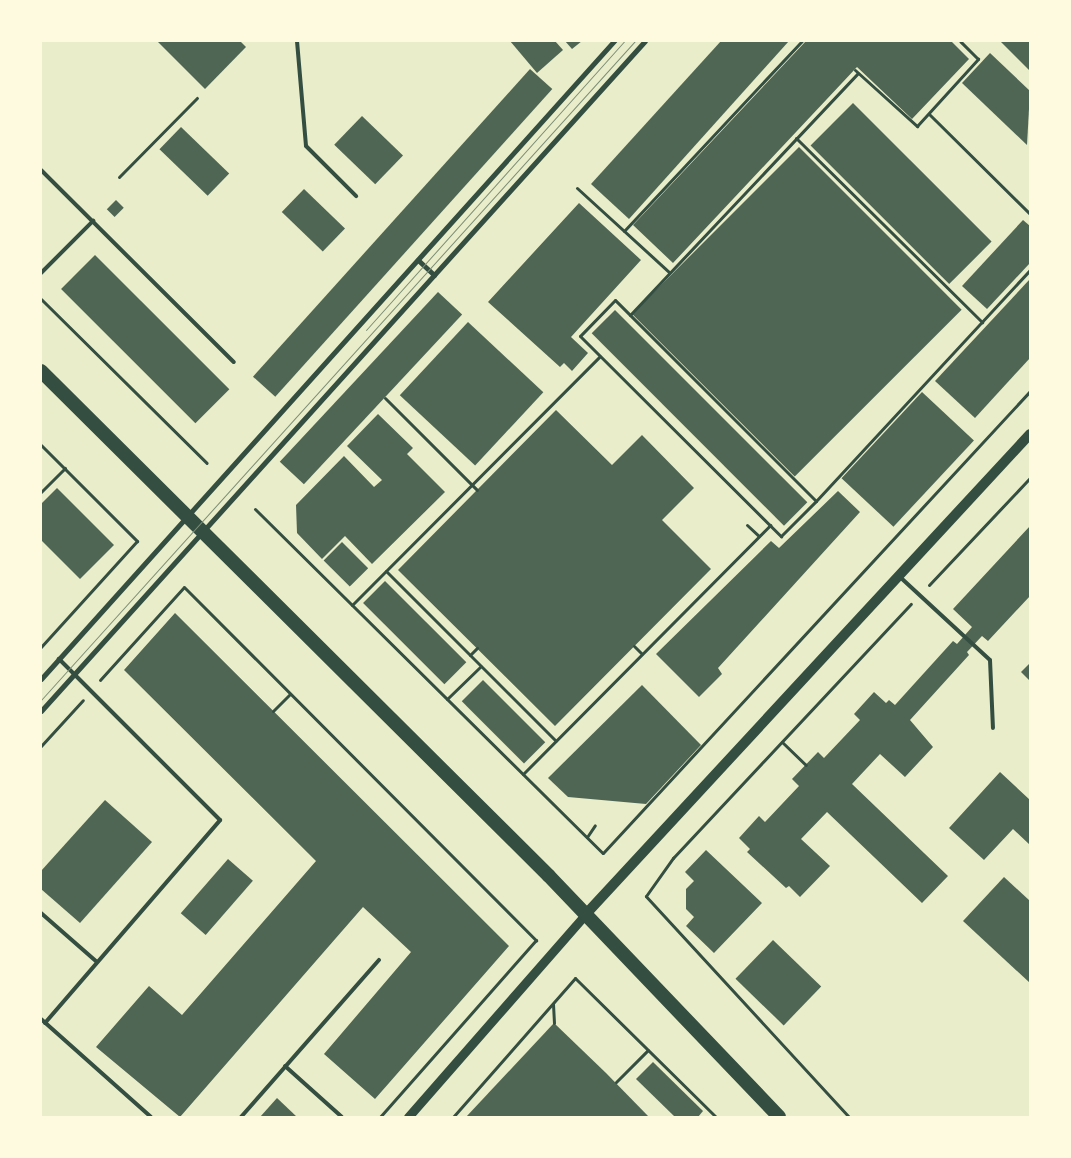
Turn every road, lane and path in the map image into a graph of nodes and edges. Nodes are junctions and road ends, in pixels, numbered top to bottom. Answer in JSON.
{"nodes":[{"id":1,"x":297,"y":41,"type":"edge"},
{"id":2,"x":614,"y":41,"type":"edge"},
{"id":3,"x":645,"y":41,"type":"edge"},
{"id":4,"x":802,"y":41,"type":"edge"},
{"id":5,"x":960,"y":41,"type":"edge"},
{"id":6,"x":197,"y":98,"type":"dead end"},
{"id":7,"x":929,"y":114,"type":"junction"},
{"id":8,"x":796,"y":138,"type":"junction"},
{"id":9,"x":41,"y":170,"type":"edge"},
{"id":10,"x":119,"y":177,"type":"dead end"},
{"id":11,"x":577,"y":188,"type":"dead end"},
{"id":12,"x":356,"y":196,"type":"dead end"},
{"id":13,"x":1030,"y":214,"type":"edge"},
{"id":14,"x":92,"y":221,"type":"junction"},
{"id":15,"x":624,"y":231,"type":"junction"},
{"id":16,"x":418,"y":260,"type":"junction"},
{"id":17,"x":1030,"y":270,"type":"edge"},
{"id":18,"x":670,"y":272,"type":"junction"},
{"id":19,"x":41,"y":273,"type":"edge"},
{"id":20,"x":434,"y":275,"type":"junction"},
{"id":21,"x":41,"y":299,"type":"edge"},
{"id":22,"x":630,"y":315,"type":"junction"},
{"id":23,"x":982,"y":322,"type":"junction"},
{"id":24,"x":600,"y":356,"type":"junction"},
{"id":25,"x":234,"y":362,"type":"dead end"},
{"id":26,"x":41,"y":371,"type":"edge"},
{"id":27,"x":1030,"y":391,"type":"edge"},
{"id":28,"x":385,"y":398,"type":"dead end"},
{"id":29,"x":1030,"y":434,"type":"edge"},
{"id":30,"x":41,"y":445,"type":"edge"},
{"id":31,"x":207,"y":463,"type":"dead end"},
{"id":32,"x":65,"y":468,"type":"junction"},
{"id":33,"x":1030,"y":478,"type":"edge"},
{"id":34,"x":472,"y":484,"type":"junction"},
{"id":35,"x":477,"y":490,"type":"dead end"},
{"id":36,"x":41,"y":492,"type":"edge"},
{"id":37,"x":816,"y":501,"type":"junction"},
{"id":38,"x":254,"y":509,"type":"dead end"},
{"id":39,"x":187,"y":516,"type":"junction"},
{"id":40,"x":747,"y":525,"type":"dead end"},
{"id":41,"x":770,"y":525,"type":"junction"},
{"id":42,"x":203,"y":532,"type":"junction"},
{"id":43,"x":759,"y":536,"type":"junction"},
{"id":44,"x":386,"y":571,"type":"junction"},
{"id":45,"x":899,"y":576,"type":"junction"},
{"id":46,"x":919,"y":595,"type":"junction"},
{"id":47,"x":352,"y":605,"type":"junction"},
{"id":48,"x":634,"y":646,"type":"dead end"},
{"id":49,"x":41,"y":647,"type":"edge"},
{"id":50,"x":477,"y":648,"type":"dead end"},
{"id":51,"x":642,"y":654,"type":"junction"},
{"id":52,"x":470,"y":655,"type":"junction"},
{"id":53,"x":59,"y":659,"type":"junction"},
{"id":54,"x":480,"y":666,"type":"junction"},
{"id":55,"x":74,"y":675,"type":"junction"},
{"id":56,"x":41,"y":679,"type":"edge"},
{"id":57,"x":90,"y":691,"type":"junction"},
{"id":58,"x":290,"y":694,"type":"junction"},
{"id":59,"x":447,"y":699,"type":"junction"},
{"id":60,"x":41,"y":711,"type":"edge"},
{"id":61,"x":273,"y":712,"type":"dead end"},
{"id":62,"x":993,"y":728,"type":"dead end"},
{"id":63,"x":556,"y":741,"type":"junction"},
{"id":64,"x":782,"y":742,"type":"junction"},
{"id":65,"x":41,"y":746,"type":"edge"},
{"id":66,"x":806,"y":765,"type":"dead end"},
{"id":67,"x":523,"y":774,"type":"junction"},
{"id":68,"x":595,"y":825,"type":"dead end"},
{"id":69,"x":587,"y":837,"type":"junction"},
{"id":70,"x":41,"y":912,"type":"edge"},
{"id":71,"x":586,"y":914,"type":"junction"},
{"id":72,"x":379,"y":960,"type":"dead end"},
{"id":73,"x":97,"y":962,"type":"junction"},
{"id":74,"x":553,"y":1004,"type":"junction"},
{"id":75,"x":43,"y":1021,"type":"edge"},
{"id":76,"x":554,"y":1023,"type":"dead end"},
{"id":77,"x":648,"y":1050,"type":"junction"},
{"id":78,"x":285,"y":1066,"type":"junction"},
{"id":79,"x":616,"y":1082,"type":"dead end"},
{"id":80,"x":151,"y":1117,"type":"edge"},
{"id":81,"x":241,"y":1117,"type":"edge"},
{"id":82,"x":342,"y":1117,"type":"edge"},
{"id":83,"x":380,"y":1117,"type":"edge"},
{"id":84,"x":408,"y":1117,"type":"edge"},
{"id":85,"x":453,"y":1117,"type":"edge"},
{"id":86,"x":716,"y":1117,"type":"edge"},
{"id":87,"x":779,"y":1117,"type":"edge"},
{"id":88,"x":849,"y":1117,"type":"edge"}],
"edges":[{"from":1,"to":12,"type":"lane"},
{"from":2,"to":16,"type":"street"},
{"from":3,"to":20,"type":"street"},
{"from":4,"to":15,"type":"path"},
{"from":5,"to":7,"type":"path"},
{"from":6,"to":10,"type":"path"},
{"from":7,"to":8,"type":"path"},
{"from":7,"to":13,"type":"path"},
{"from":8,"to":18,"type":"path"},
{"from":8,"to":23,"type":"path"},
{"from":9,"to":14,"type":"lane"},
{"from":11,"to":15,"type":"path"},
{"from":14,"to":19,"type":"lane"},
{"from":14,"to":25,"type":"lane"},
{"from":15,"to":18,"type":"path"},
{"from":16,"to":20,"type":"street"},
{"from":16,"to":39,"type":"street"},
{"from":17,"to":23,"type":"path"},
{"from":18,"to":22,"type":"path"},
{"from":20,"to":42,"type":"street"},
{"from":21,"to":31,"type":"path"},
{"from":22,"to":24,"type":"path"},
{"from":22,"to":37,"type":"path"},
{"from":23,"to":37,"type":"path"},
{"from":24,"to":34,"type":"path"},
{"from":24,"to":41,"type":"path"},
{"from":26,"to":39,"type":"highway"},
{"from":27,"to":69,"type":"path"},
{"from":28,"to":34,"type":"path"},
{"from":29,"to":45,"type":"main road"},
{"from":30,"to":32,"type":"path"},
{"from":32,"to":36,"type":"path"},
{"from":32,"to":49,"type":"path"},
{"from":33,"to":46,"type":"path"},
{"from":34,"to":35,"type":"path"},
{"from":34,"to":44,"type":"path"},
{"from":37,"to":41,"type":"path"},
{"from":38,"to":47,"type":"path"},
{"from":39,"to":42,"type":"highway"},
{"from":39,"to":53,"type":"street"},
{"from":40,"to":43,"type":"path"},
{"from":41,"to":43,"type":"path"},
{"from":42,"to":55,"type":"street"},
{"from":42,"to":71,"type":"highway"},
{"from":43,"to":51,"type":"path"},
{"from":44,"to":47,"type":"path"},
{"from":44,"to":52,"type":"path"},
{"from":45,"to":46,"type":"lane"},
{"from":45,"to":71,"type":"main road"},
{"from":46,"to":62,"type":"lane"},
{"from":46,"to":64,"type":"path"},
{"from":47,"to":59,"type":"path"},
{"from":48,"to":51,"type":"path"},
{"from":50,"to":52,"type":"path"},
{"from":51,"to":63,"type":"path"},
{"from":52,"to":54,"type":"path"},
{"from":53,"to":55,"type":"lane"},
{"from":53,"to":56,"type":"street"},
{"from":54,"to":59,"type":"path"},
{"from":54,"to":63,"type":"path"},
{"from":55,"to":57,"type":"lane"},
{"from":55,"to":60,"type":"street"},
{"from":57,"to":58,"type":"path"},
{"from":57,"to":65,"type":"path"},
{"from":57,"to":73,"type":"lane"},
{"from":58,"to":61,"type":"path"},
{"from":58,"to":83,"type":"path"},
{"from":59,"to":67,"type":"path"},
{"from":63,"to":67,"type":"path"},
{"from":64,"to":66,"type":"path"},
{"from":64,"to":88,"type":"path"},
{"from":67,"to":69,"type":"path"},
{"from":68,"to":69,"type":"path"},
{"from":70,"to":73,"type":"lane"},
{"from":71,"to":84,"type":"street"},
{"from":71,"to":87,"type":"highway"},
{"from":72,"to":78,"type":"lane"},
{"from":73,"to":75,"type":"lane"},
{"from":74,"to":76,"type":"path"},
{"from":74,"to":77,"type":"path"},
{"from":74,"to":85,"type":"path"},
{"from":75,"to":80,"type":"lane"},
{"from":77,"to":79,"type":"path"},
{"from":77,"to":86,"type":"path"},
{"from":78,"to":81,"type":"lane"},
{"from":78,"to":82,"type":"lane"}]}
